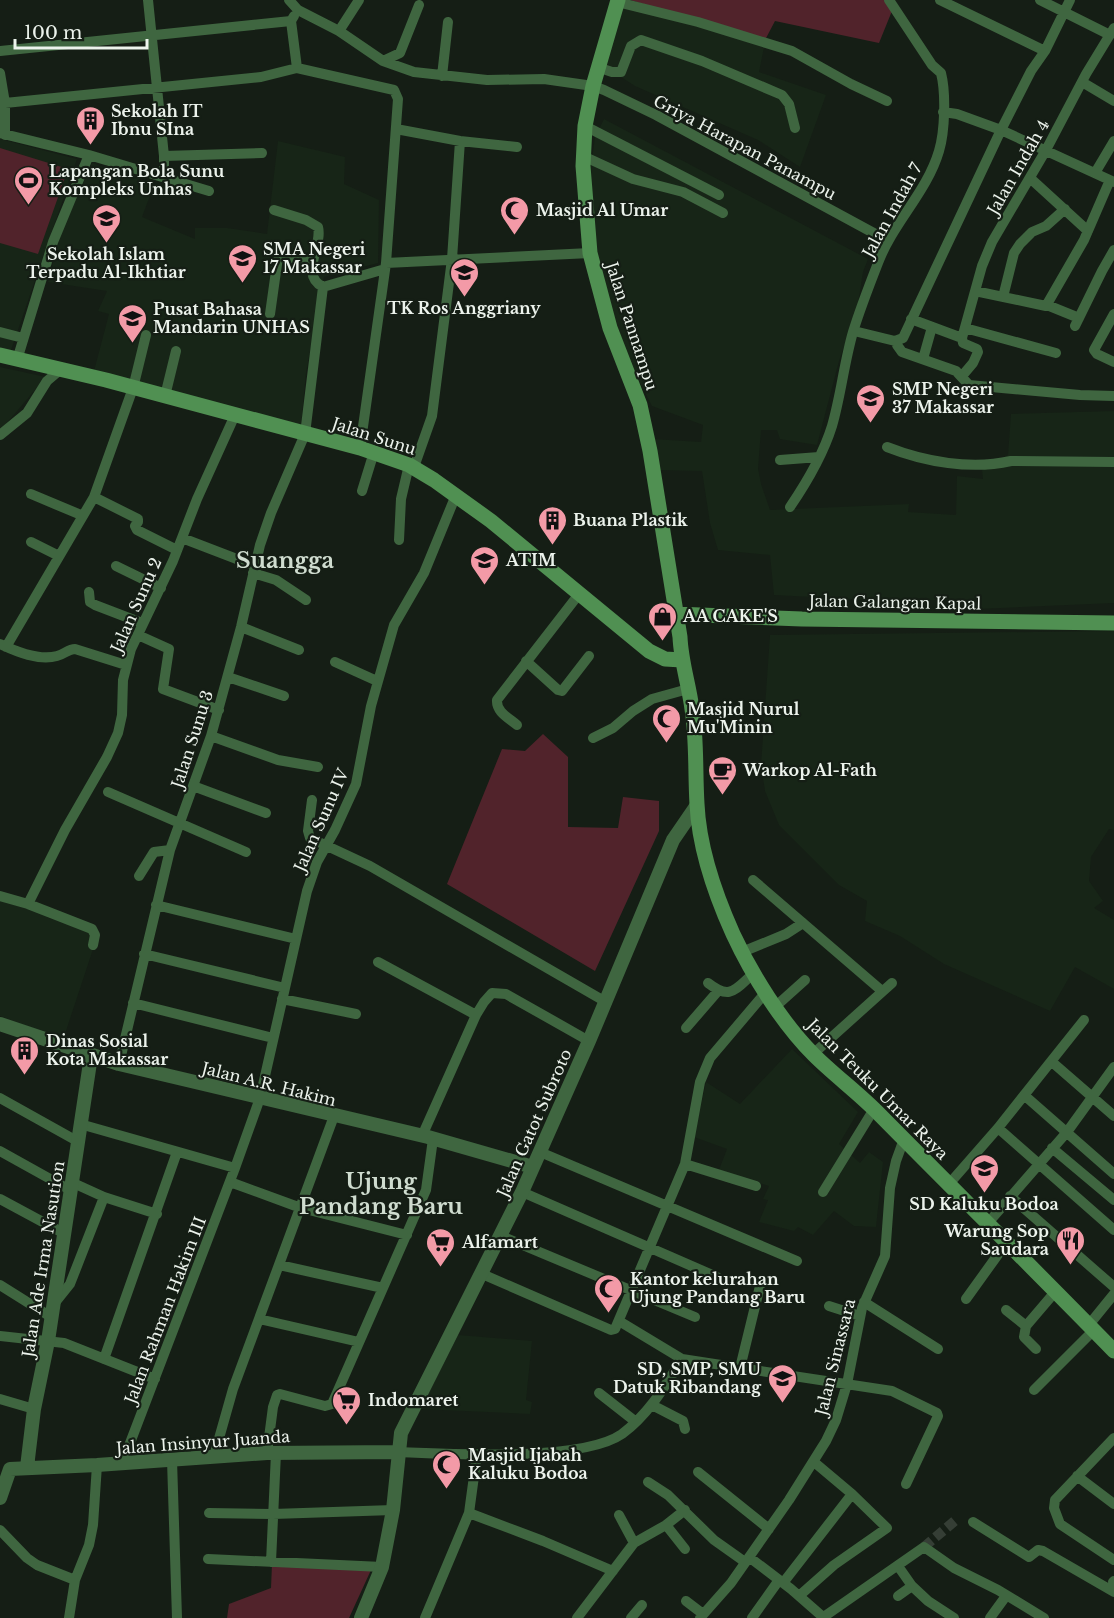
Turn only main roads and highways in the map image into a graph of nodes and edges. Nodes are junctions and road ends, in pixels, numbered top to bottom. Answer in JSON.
{"nodes":[{"id":1,"x":617,"y":1,"type":"edge"},
{"id":2,"x":0,"y":355,"type":"edge"},
{"id":3,"x":676,"y":621,"type":"junction"},
{"id":4,"x":1114,"y":623,"type":"edge"},
{"id":5,"x":681,"y":655,"type":"junction"},
{"id":6,"x":1114,"y":1351,"type":"edge"}],
"edges":[{"from":1,"to":3,"type":"main road","name":"Jalan Pannampu"},
{"from":2,"to":5,"type":"main road","name":"Jalan Sunu"},
{"from":3,"to":4,"type":"main road","name":"Jalan Galangan Kapal"},
{"from":3,"to":5,"type":"main road","name":"Jalan Pannampu"},
{"from":5,"to":6,"type":"main road","name":"Jalan Teuku Umar Raya"}]}
